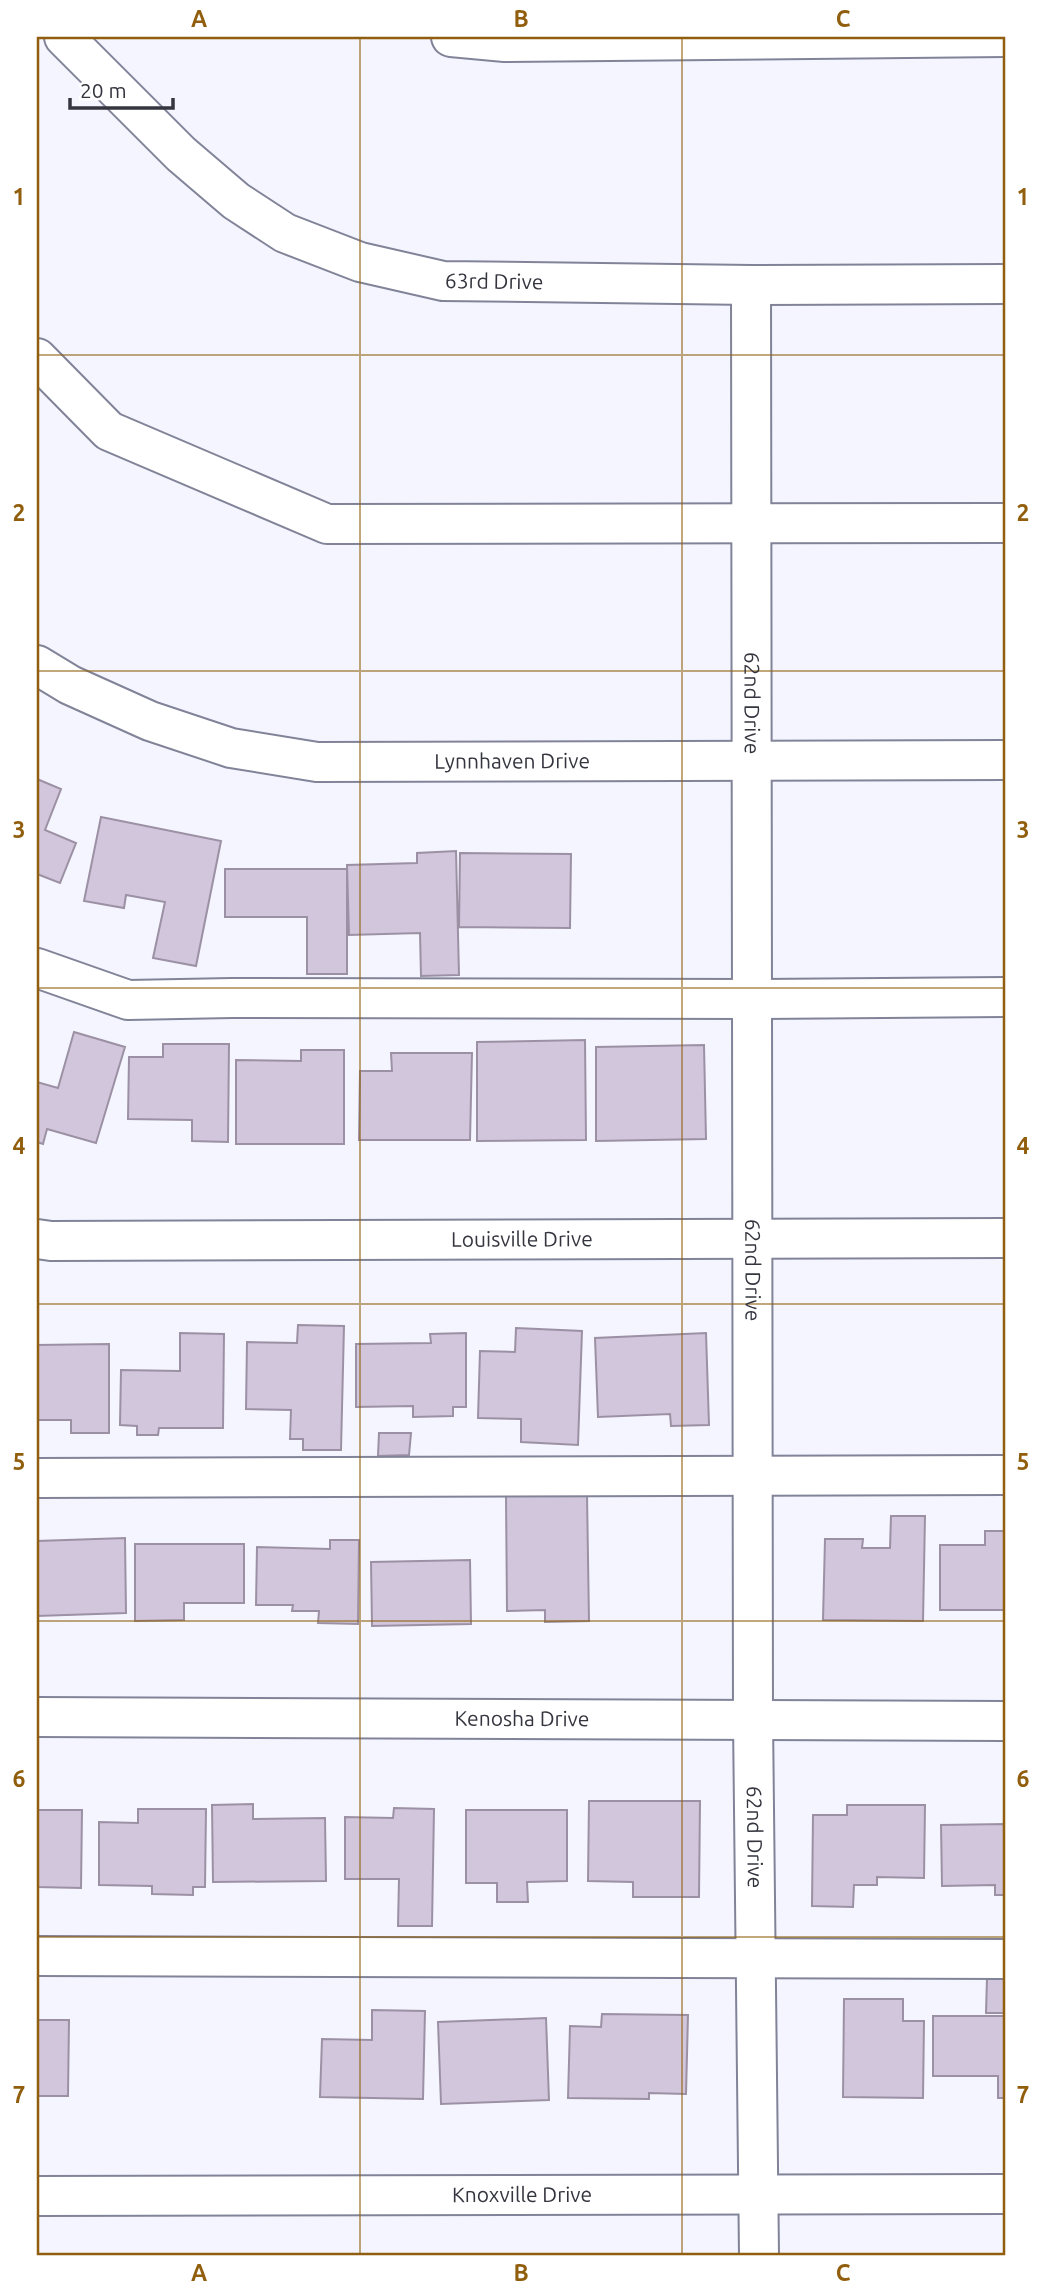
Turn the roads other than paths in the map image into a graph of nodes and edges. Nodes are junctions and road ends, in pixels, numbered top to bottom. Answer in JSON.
{"nodes":[{"id":1,"x":64,"y":37,"type":"edge"},
{"id":2,"x":451,"y":37,"type":"edge"},
{"id":3,"x":1005,"y":37,"type":"edge"},
{"id":4,"x":1005,"y":284,"type":"edge"},
{"id":5,"x":751,"y":285,"type":"junction"},
{"id":6,"x":37,"y":358,"type":"edge"},
{"id":7,"x":1005,"y":523,"type":"edge"},
{"id":8,"x":752,"y":524,"type":"junction"},
{"id":9,"x":37,"y":665,"type":"edge"},
{"id":10,"x":1005,"y":760,"type":"edge"},
{"id":11,"x":752,"y":761,"type":"junction"},
{"id":12,"x":37,"y":968,"type":"edge"},
{"id":13,"x":1005,"y":997,"type":"edge"},
{"id":14,"x":752,"y":999,"type":"junction"},
{"id":15,"x":752,"y":1238,"type":"junction"},
{"id":16,"x":1005,"y":1238,"type":"edge"},
{"id":17,"x":37,"y":1239,"type":"edge"},
{"id":18,"x":753,"y":1474,"type":"junction"},
{"id":19,"x":1005,"y":1475,"type":"edge"},
{"id":20,"x":37,"y":1478,"type":"edge"},
{"id":21,"x":37,"y":1717,"type":"edge"},
{"id":22,"x":753,"y":1720,"type":"junction"},
{"id":23,"x":1005,"y":1721,"type":"edge"},
{"id":24,"x":37,"y":1956,"type":"edge"},
{"id":25,"x":756,"y":1958,"type":"junction"},
{"id":26,"x":1005,"y":1959,"type":"edge"},
{"id":27,"x":1005,"y":2194,"type":"edge"},
{"id":28,"x":759,"y":2195,"type":"junction"},
{"id":29,"x":37,"y":2196,"type":"edge"},
{"id":30,"x":759,"y":2255,"type":"edge"}],
"edges":[{"from":1,"to":5,"type":"street","name":"63rd Drive"},
{"from":2,"to":3,"type":"street"},
{"from":4,"to":5,"type":"street","name":"63rd Drive"},
{"from":5,"to":8,"type":"street","name":"62nd Drive"},
{"from":6,"to":8,"type":"street"},
{"from":7,"to":8,"type":"street"},
{"from":8,"to":11,"type":"street","name":"62nd Drive"},
{"from":9,"to":11,"type":"street","name":"Lynnhaven Drive"},
{"from":10,"to":11,"type":"street","name":"Lynnhaven Drive"},
{"from":11,"to":14,"type":"street","name":"62nd Drive"},
{"from":12,"to":14,"type":"street"},
{"from":13,"to":14,"type":"street"},
{"from":14,"to":15,"type":"street","name":"62nd Drive"},
{"from":15,"to":16,"type":"street","name":"Louisville Drive"},
{"from":15,"to":17,"type":"street","name":"Louisville Drive"},
{"from":15,"to":18,"type":"street","name":"62nd Drive"},
{"from":18,"to":19,"type":"street"},
{"from":18,"to":20,"type":"street"},
{"from":18,"to":22,"type":"street","name":"62nd Drive"},
{"from":21,"to":22,"type":"street","name":"Kenosha Drive"},
{"from":22,"to":23,"type":"street","name":"Kenosha Drive"},
{"from":22,"to":25,"type":"street","name":"62nd Drive"},
{"from":24,"to":25,"type":"street"},
{"from":25,"to":26,"type":"street"},
{"from":25,"to":28,"type":"street","name":"62nd Drive"},
{"from":27,"to":28,"type":"street","name":"Knoxville Drive"},
{"from":28,"to":29,"type":"street","name":"Knoxville Drive"},
{"from":28,"to":30,"type":"street","name":"62nd Drive"}]}
